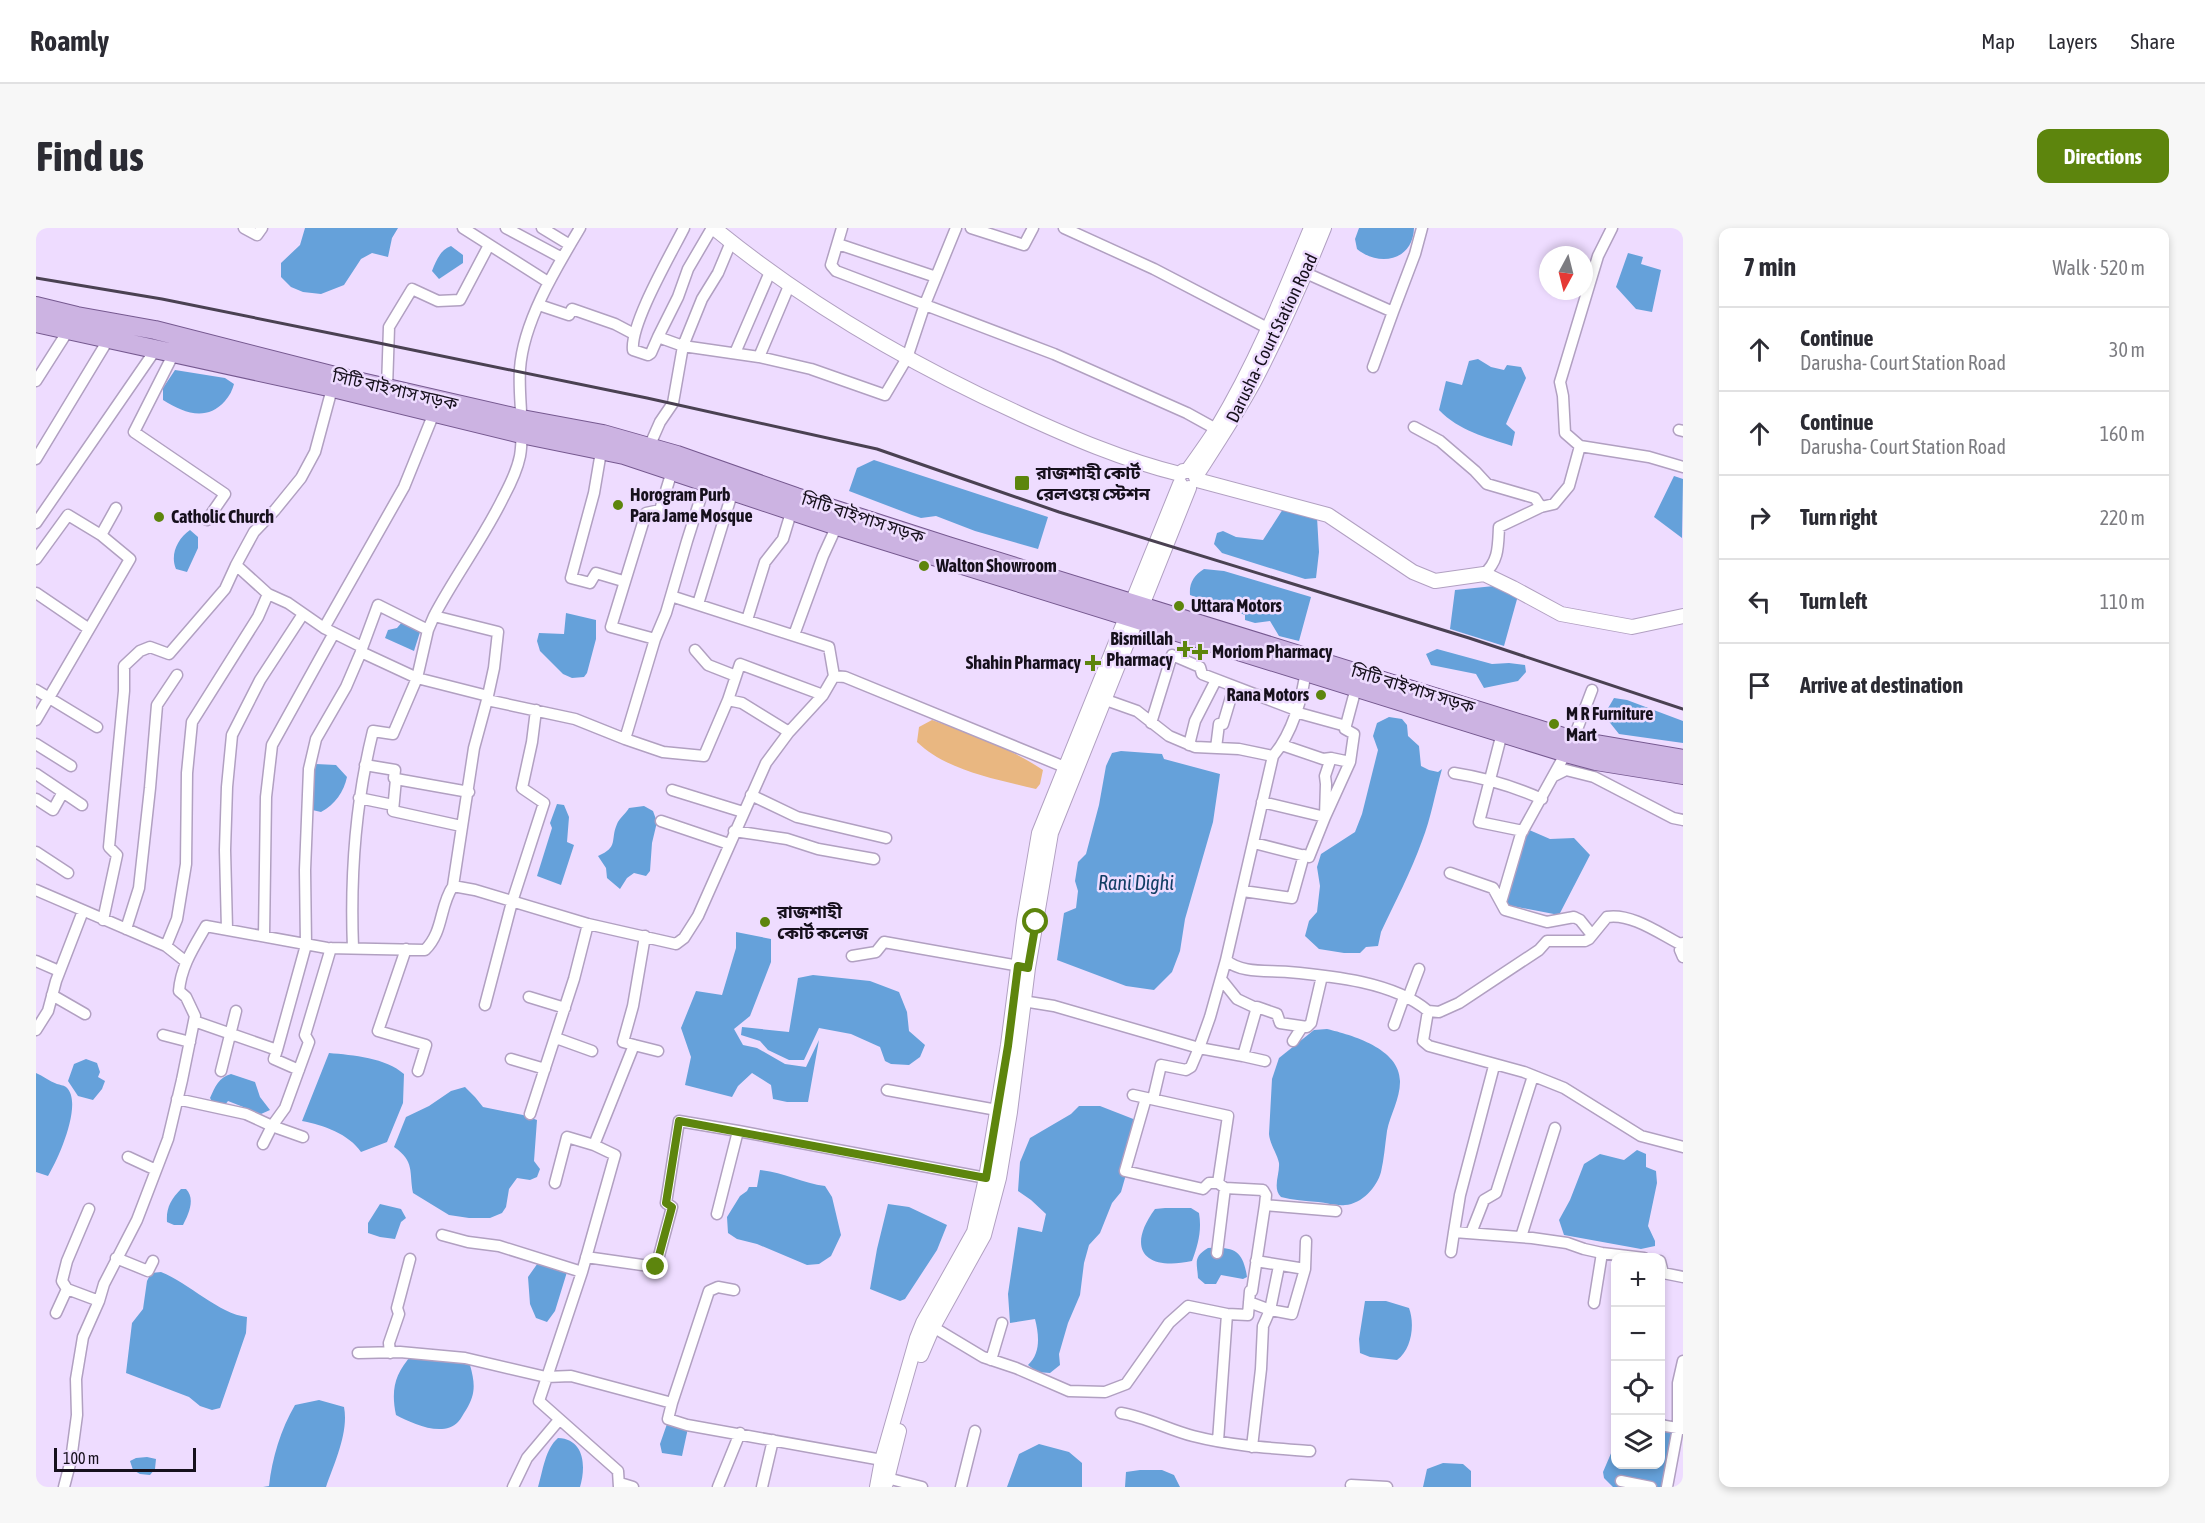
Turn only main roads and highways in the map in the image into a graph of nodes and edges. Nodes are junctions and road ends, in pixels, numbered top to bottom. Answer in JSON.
{"nodes":[{"id":1,"x":36,"y":306,"type":"edge"},
{"id":2,"x":36,"y":323,"type":"edge"},
{"id":3,"x":73,"y":323,"type":"junction"},
{"id":4,"x":113,"y":331,"type":"junction"},
{"id":5,"x":334,"y":382,"type":"junction"},
{"id":6,"x":522,"y":427,"type":"junction"},
{"id":7,"x":602,"y":442,"type":"junction"},
{"id":8,"x":674,"y":462,"type":"junction"},
{"id":9,"x":1134,"y":612,"type":"junction"},
{"id":10,"x":1306,"y":664,"type":"junction"},
{"id":11,"x":1570,"y":746,"type":"junction"},
{"id":12,"x":1683,"y":759,"type":"edge"},
{"id":13,"x":1683,"y":775,"type":"edge"}],
"edges":[{"from":1,"to":3,"type":"main road"},
{"from":2,"to":3,"type":"main road"},
{"from":3,"to":4,"type":"main road"},
{"from":4,"to":5,"type":"main road"},
{"from":4,"to":5,"type":"main road","name":"সিটি বাইপাস সড়ক"},
{"from":5,"to":6,"type":"main road"},
{"from":5,"to":6,"type":"main road","name":"সিটি বাইপাস সড়ক"},
{"from":6,"to":7,"type":"main road"},
{"from":7,"to":8,"type":"main road"},
{"from":7,"to":8,"type":"main road"},
{"from":8,"to":9,"type":"main road"},
{"from":9,"to":10,"type":"main road","name":"সিটি বাইপাস সড়ক"},
{"from":9,"to":10,"type":"main road"},
{"from":10,"to":11,"type":"main road","name":"সিটি বাইপাস সড়ক"},
{"from":10,"to":11,"type":"main road"},
{"from":11,"to":12,"type":"main road","name":"সিটি বাইপাস সড়ক"},
{"from":11,"to":13,"type":"main road"}]}
